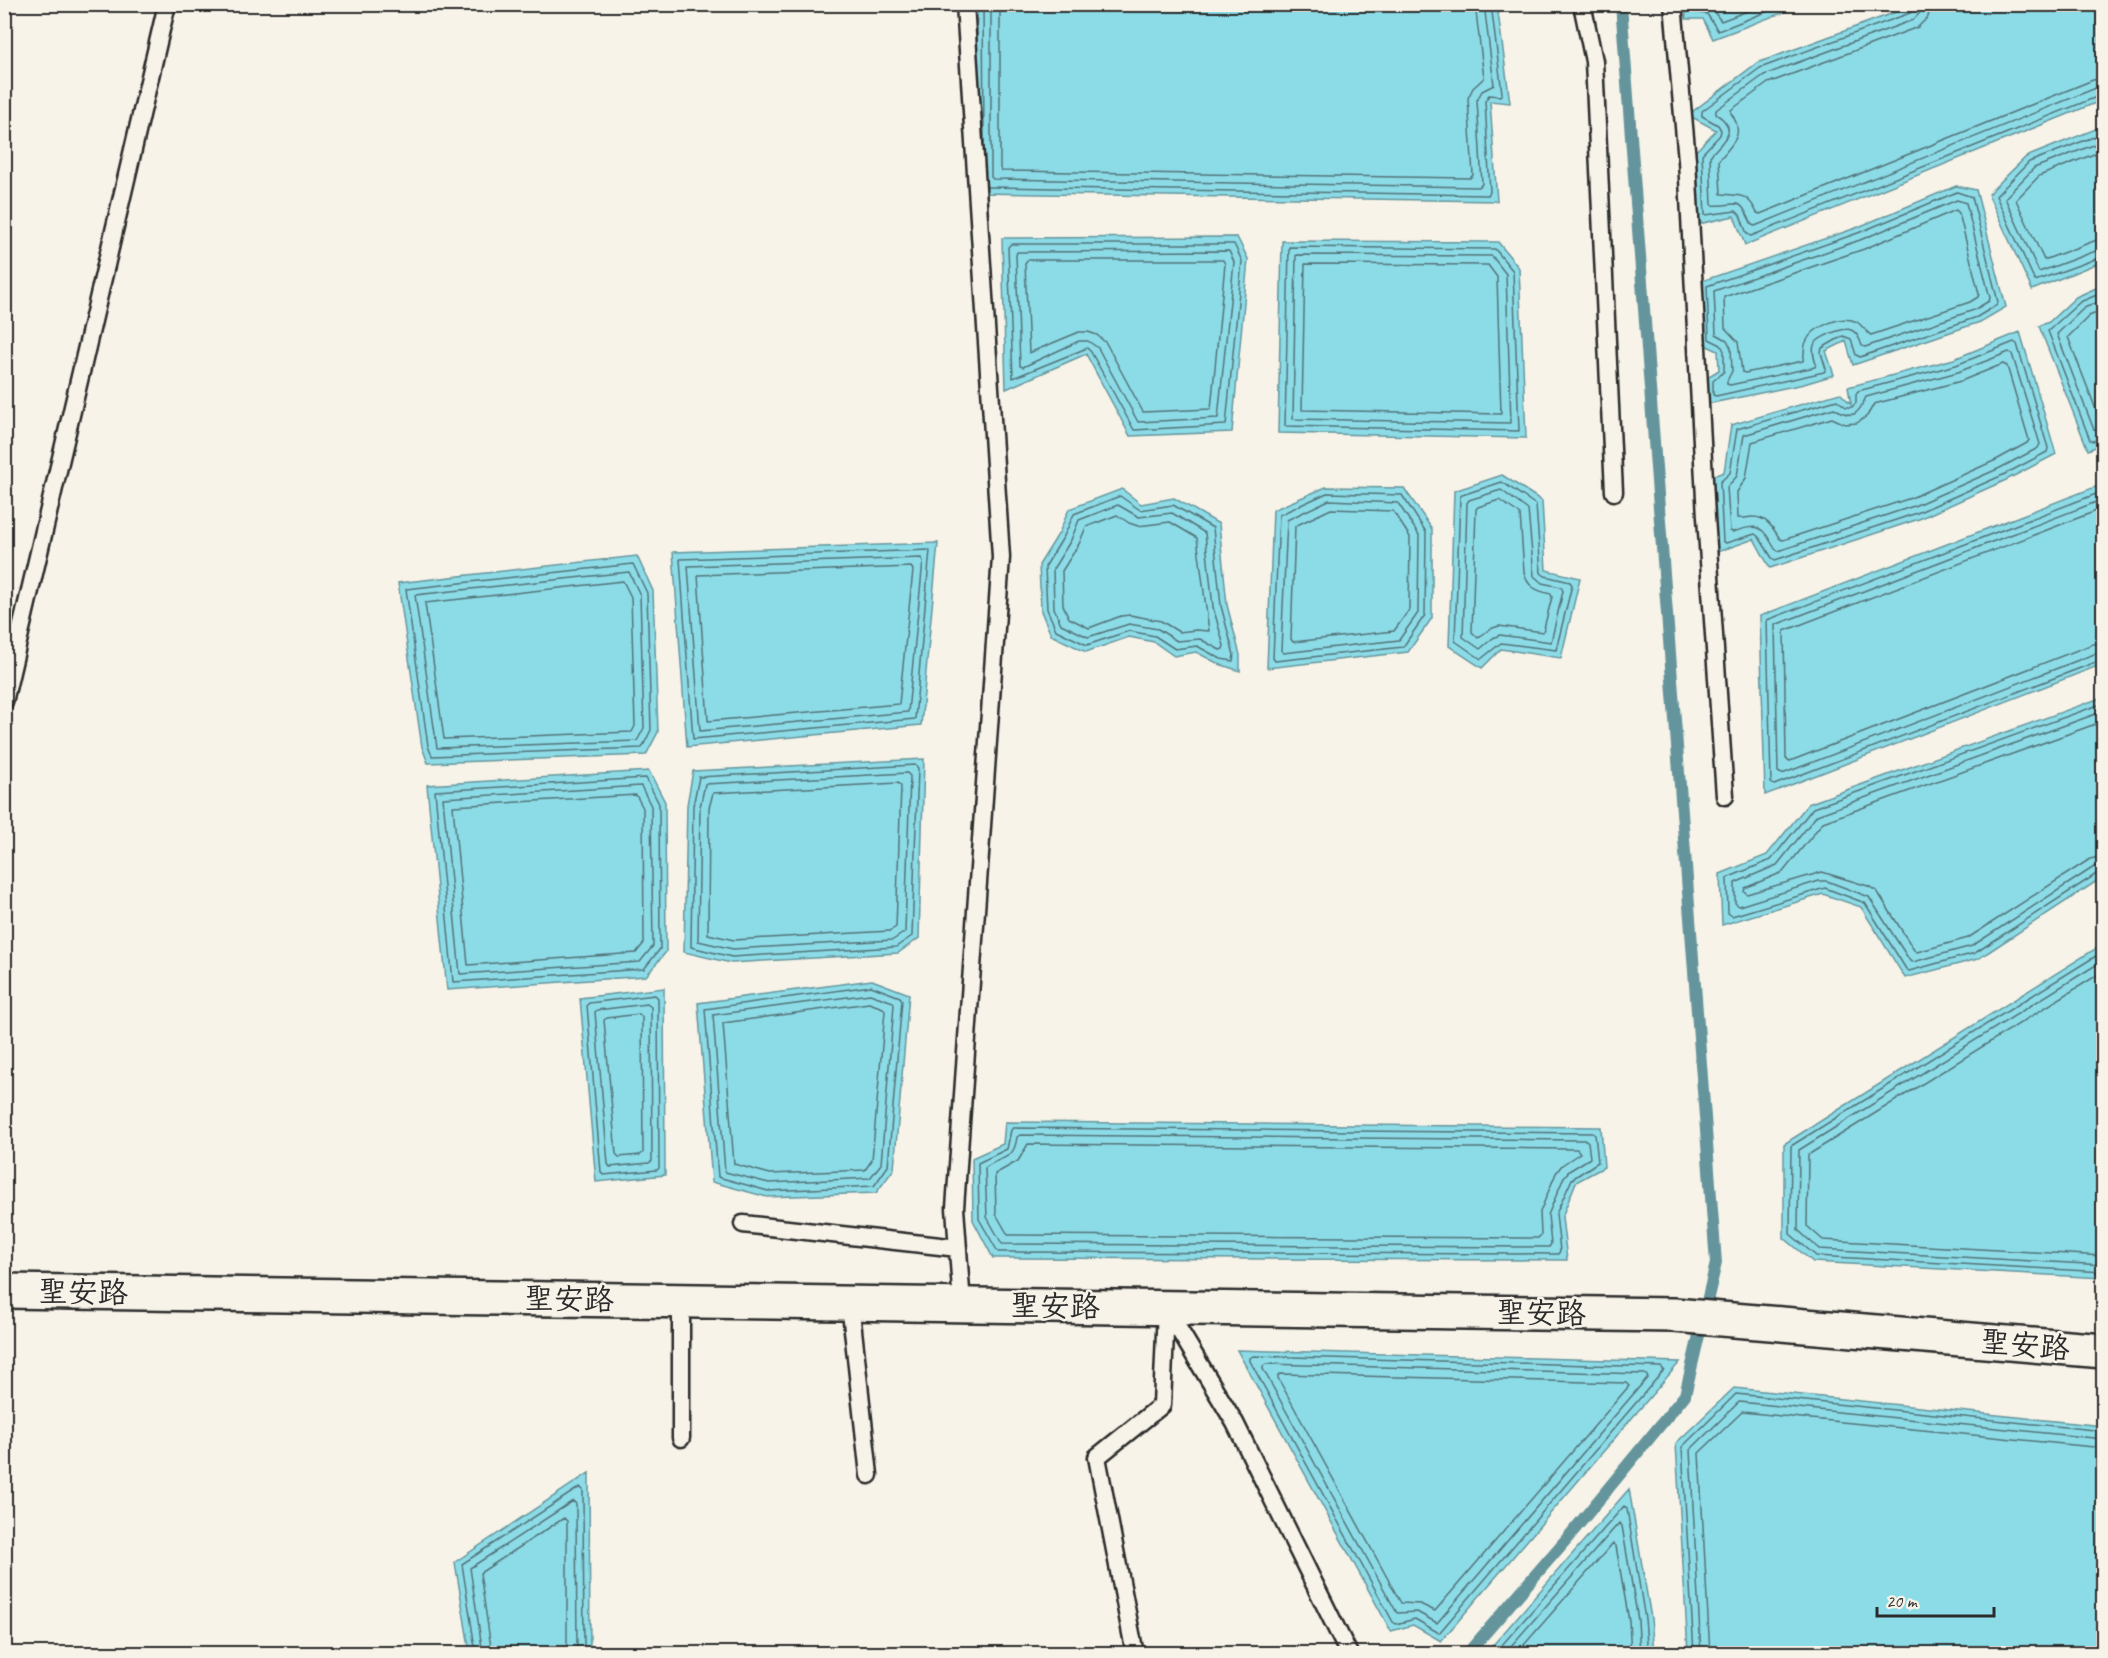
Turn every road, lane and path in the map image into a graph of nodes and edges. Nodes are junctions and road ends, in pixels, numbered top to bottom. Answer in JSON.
{"nodes":[{"id":1,"x":167,"y":4,"type":"edge"},
{"id":2,"x":965,"y":4,"type":"edge"},
{"id":3,"x":1582,"y":4,"type":"edge"},
{"id":4,"x":1673,"y":4,"type":"edge"},
{"id":5,"x":1614,"y":492,"type":"dead end"},
{"id":6,"x":4,"y":702,"type":"edge"},
{"id":7,"x":1725,"y":796,"type":"dead end"},
{"id":8,"x":743,"y":1224,"type":"dead end"},
{"id":9,"x":958,"y":1248,"type":"junction"},
{"id":10,"x":4,"y":1291,"type":"edge"},
{"id":11,"x":681,"y":1300,"type":"junction"},
{"id":12,"x":850,"y":1303,"type":"junction"},
{"id":13,"x":962,"y":1305,"type":"junction"},
{"id":14,"x":1166,"y":1308,"type":"junction"},
{"id":15,"x":2103,"y":1351,"type":"edge"},
{"id":16,"x":681,"y":1438,"type":"dead end"},
{"id":17,"x":869,"y":1474,"type":"dead end"},
{"id":18,"x":1136,"y":1653,"type":"edge"},
{"id":19,"x":1349,"y":1653,"type":"edge"}],
"edges":[{"from":1,"to":6,"type":"lane"},
{"from":2,"to":9,"type":"lane"},
{"from":3,"to":5,"type":"lane"},
{"from":4,"to":7,"type":"lane"},
{"from":8,"to":9,"type":"lane"},
{"from":9,"to":13,"type":"lane"},
{"from":10,"to":11,"type":"street","name":"聖安路"},
{"from":11,"to":12,"type":"street","name":"聖安路"},
{"from":11,"to":16,"type":"lane"},
{"from":12,"to":13,"type":"street","name":"聖安路"},
{"from":12,"to":17,"type":"lane"},
{"from":13,"to":14,"type":"street","name":"聖安路"},
{"from":14,"to":15,"type":"street","name":"聖安路"},
{"from":14,"to":18,"type":"lane"},
{"from":14,"to":19,"type":"lane"}]}
